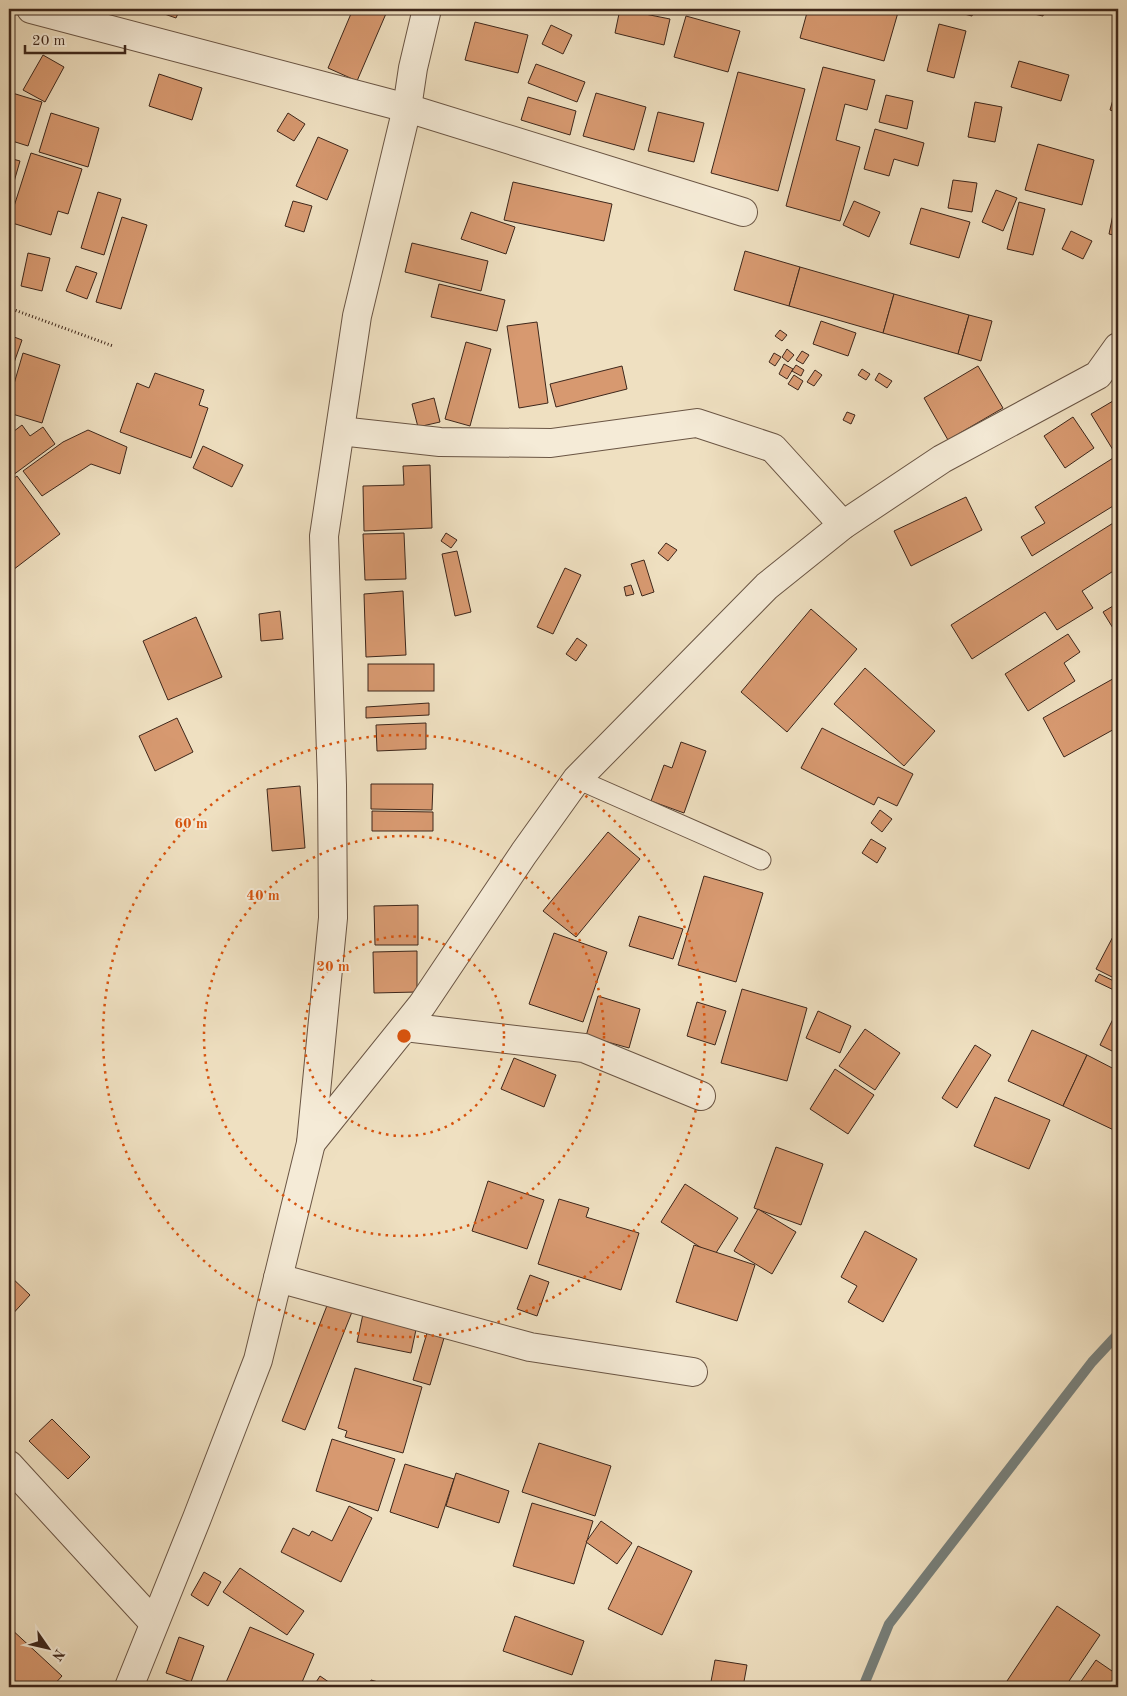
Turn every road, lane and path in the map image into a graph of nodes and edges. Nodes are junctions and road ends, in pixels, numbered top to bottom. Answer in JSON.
{"nodes":[{"id":1,"x":31,"y":9,"type":"edge"},
{"id":2,"x":427,"y":9,"type":"edge"},
{"id":3,"x":407,"y":108,"type":"junction"},
{"id":4,"x":743,"y":212,"type":"dead end"},
{"id":5,"x":9,"y":308,"type":"edge"},
{"id":6,"x":112,"y":346,"type":"dead end"},
{"id":7,"x":1118,"y":347,"type":"edge"},
{"id":8,"x":340,"y":431,"type":"junction"},
{"id":9,"x":843,"y":525,"type":"junction"},
{"id":10,"x":577,"y":779,"type":"junction"},
{"id":11,"x":761,"y":860,"type":"dead end"},
{"id":12,"x":405,"y":1027,"type":"junction"},
{"id":13,"x":702,"y":1096,"type":"dead end"},
{"id":14,"x":311,"y":1144,"type":"junction"},
{"id":15,"x":278,"y":1278,"type":"junction"},
{"id":16,"x":693,"y":1372,"type":"dead end"},
{"id":17,"x":9,"y":1465,"type":"edge"},
{"id":18,"x":154,"y":1623,"type":"junction"},
{"id":19,"x":129,"y":1687,"type":"edge"}],
"edges":[{"from":1,"to":3,"type":"street"},
{"from":2,"to":3,"type":"street"},
{"from":3,"to":4,"type":"street"},
{"from":3,"to":8,"type":"street"},
{"from":5,"to":6,"type":"path"},
{"from":7,"to":9,"type":"street"},
{"from":8,"to":9,"type":"street"},
{"from":8,"to":14,"type":"street"},
{"from":9,"to":10,"type":"street"},
{"from":10,"to":11,"type":"lane"},
{"from":10,"to":12,"type":"street"},
{"from":12,"to":13,"type":"street"},
{"from":12,"to":14,"type":"street"},
{"from":14,"to":15,"type":"street"},
{"from":15,"to":16,"type":"street"},
{"from":15,"to":18,"type":"street"},
{"from":17,"to":18,"type":"street"},
{"from":18,"to":19,"type":"street"}]}
